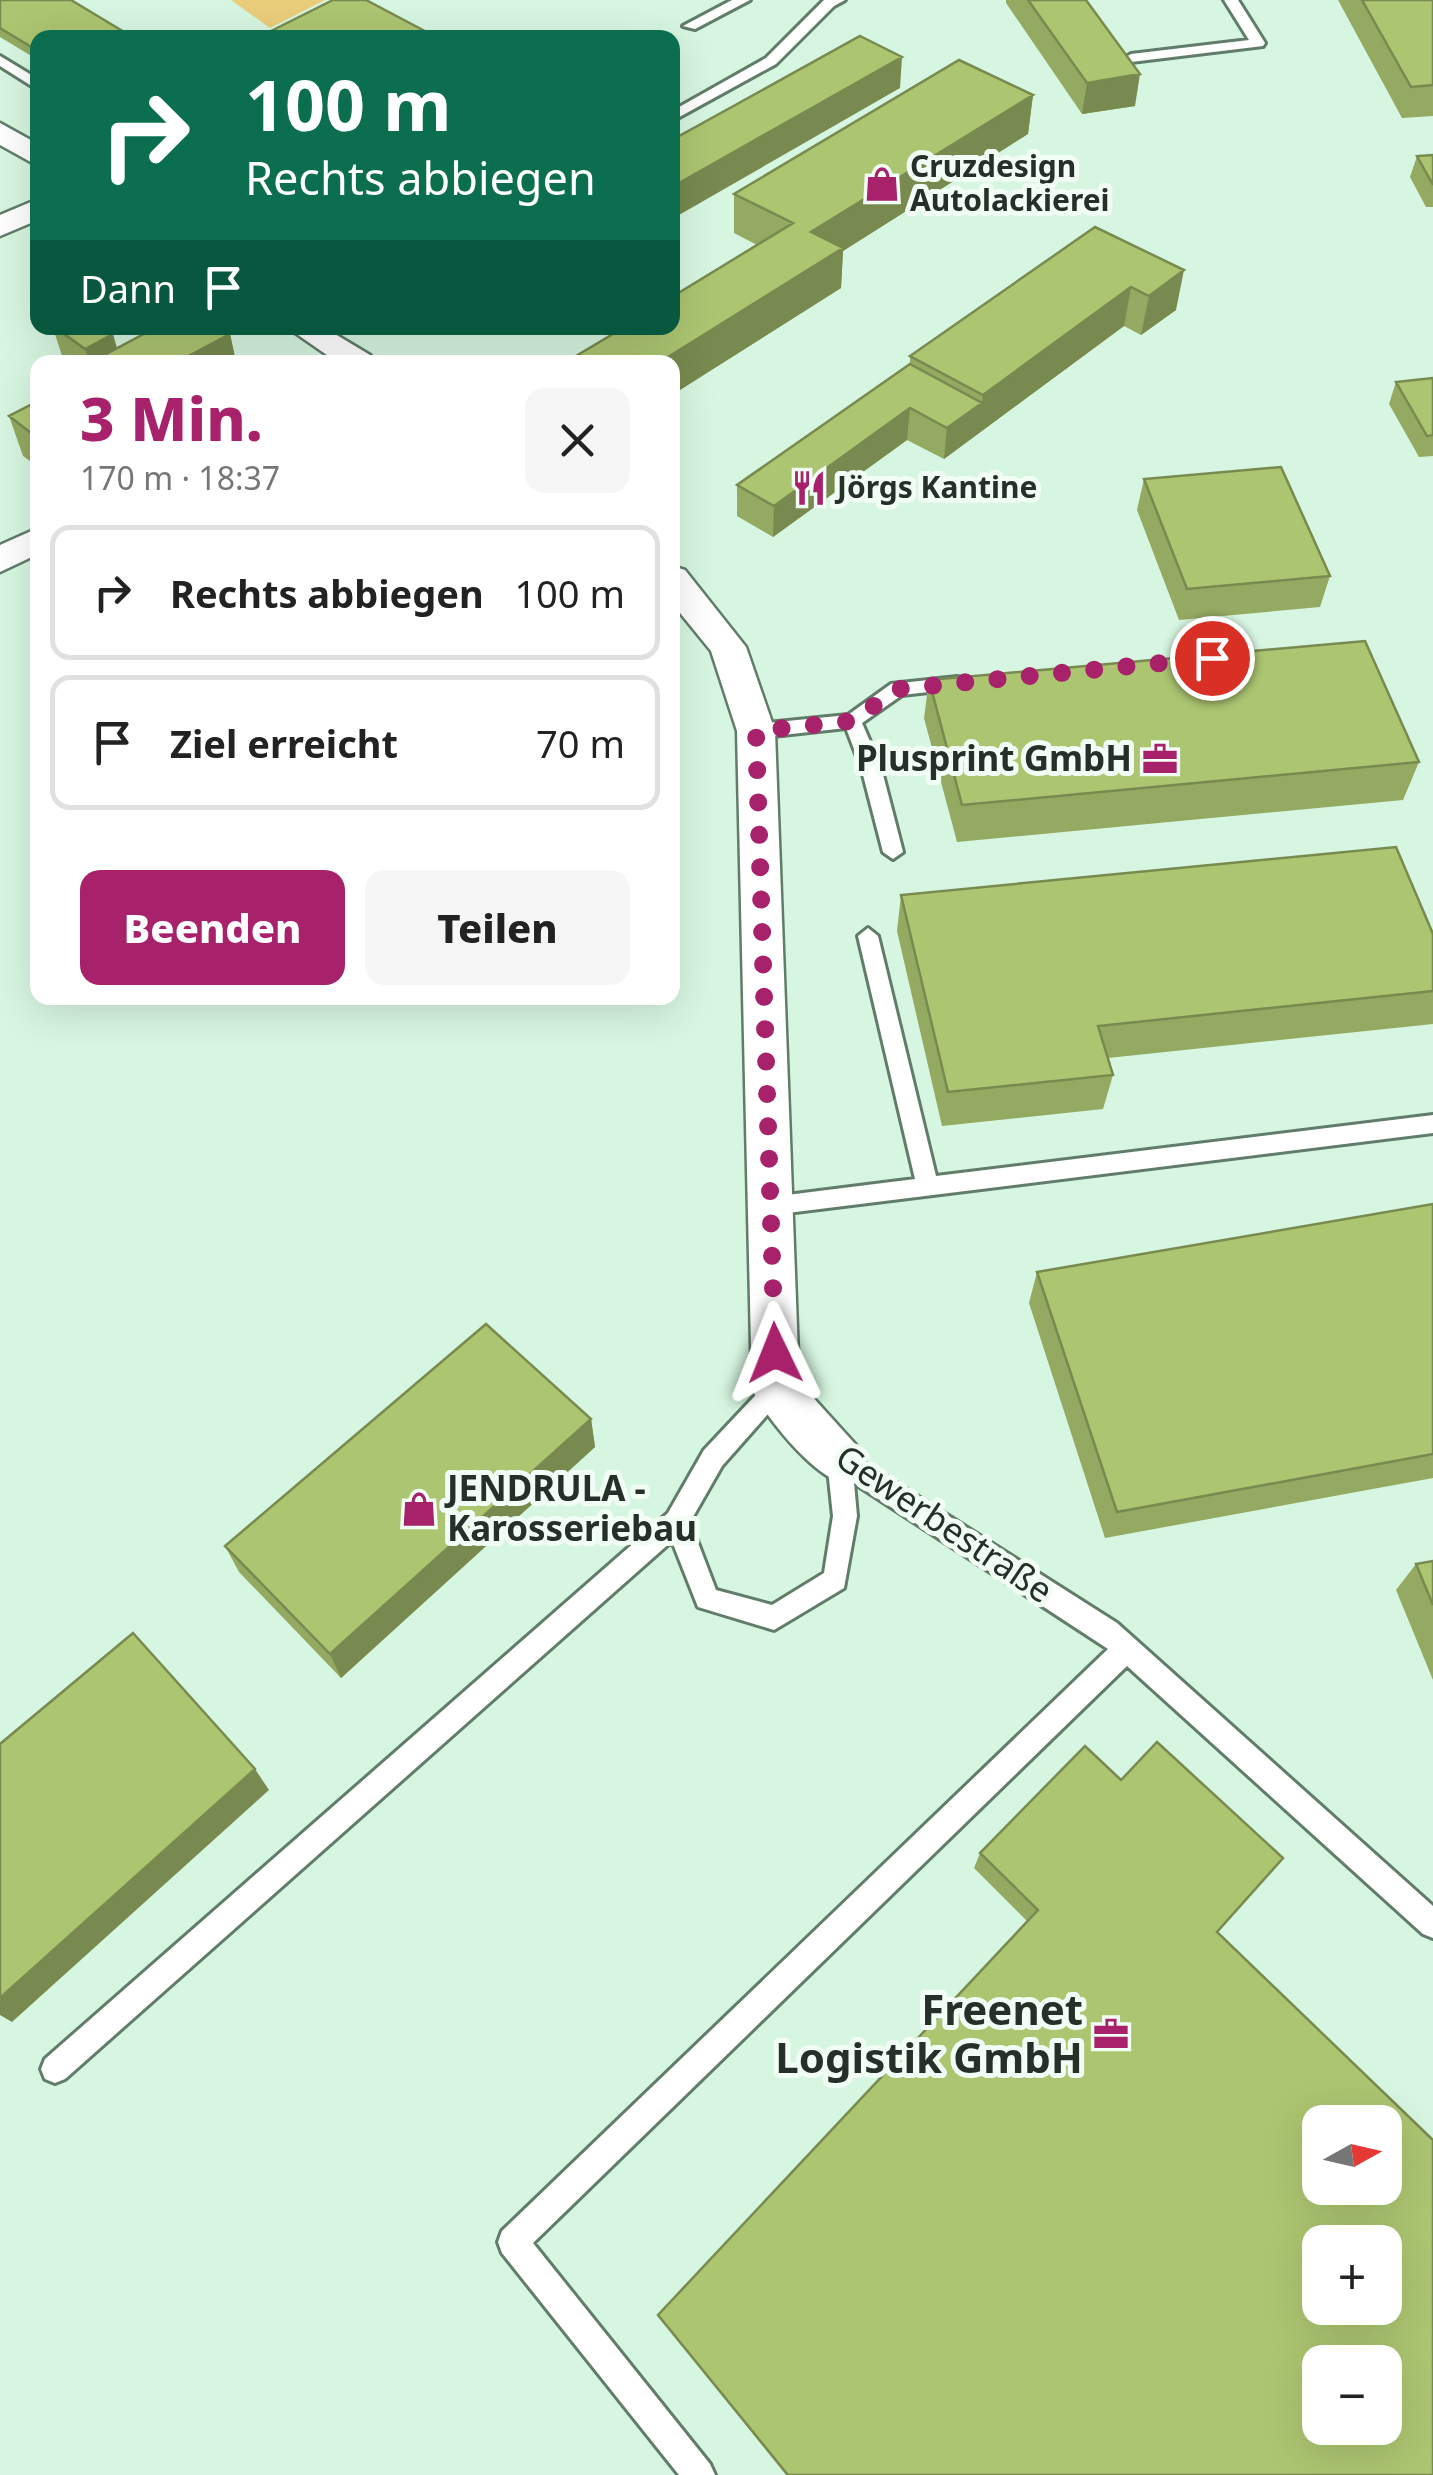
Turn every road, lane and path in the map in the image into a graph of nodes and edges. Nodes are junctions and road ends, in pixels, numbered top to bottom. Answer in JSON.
{"nodes":[{"id":1,"x":744,"y":0,"type":"edge"},
{"id":2,"x":838,"y":0,"type":"edge"},
{"id":3,"x":1232,"y":0,"type":"edge"},
{"id":4,"x":690,"y":26,"type":"dead end"},
{"id":5,"x":1130,"y":58,"type":"edge"},
{"id":6,"x":0,"y":60,"type":"edge"},
{"id":7,"x":15,"y":70,"type":"junction"},
{"id":8,"x":0,"y":77,"type":"edge"},
{"id":9,"x":30,"y":80,"type":"edge"},
{"id":10,"x":680,"y":112,"type":"edge"},
{"id":11,"x":0,"y":132,"type":"edge"},
{"id":12,"x":30,"y":152,"type":"edge"},
{"id":13,"x":30,"y":212,"type":"edge"},
{"id":14,"x":0,"y":226,"type":"edge"},
{"id":15,"x":314,"y":335,"type":"edge"},
{"id":16,"x":344,"y":355,"type":"edge"},
{"id":17,"x":30,"y":543,"type":"edge"},
{"id":18,"x":0,"y":560,"type":"edge"},
{"id":19,"x":680,"y":588,"type":"edge"},
{"id":20,"x":976,"y":682,"type":"edge"},
{"id":21,"x":852,"y":721,"type":"junction"},
{"id":22,"x":756,"y":731,"type":"junction"},
{"id":23,"x":893,"y":852,"type":"dead end"},
{"id":24,"x":868,"y":936,"type":"dead end"},
{"id":25,"x":1433,"y":1124,"type":"edge"},
{"id":26,"x":928,"y":1186,"type":"junction"},
{"id":27,"x":771,"y":1206,"type":"junction"},
{"id":28,"x":776,"y":1390,"type":"junction"},
{"id":29,"x":838,"y":1460,"type":"junction"},
{"id":30,"x":678,"y":1521,"type":"junction"},
{"id":31,"x":1127,"y":1648,"type":"junction"},
{"id":32,"x":1433,"y":1924,"type":"edge"},
{"id":33,"x":55,"y":2069,"type":"dead end"},
{"id":34,"x":700,"y":2475,"type":"edge"}],
"edges":[{"from":1,"to":4,"type":"lane"},
{"from":2,"to":10,"type":"lane"},
{"from":3,"to":5,"type":"lane"},
{"from":6,"to":7,"type":"lane"},
{"from":7,"to":8,"type":"lane"},
{"from":7,"to":9,"type":"lane"},
{"from":11,"to":12,"type":"street"},
{"from":13,"to":14,"type":"street"},
{"from":15,"to":16,"type":"street"},
{"from":17,"to":18,"type":"street"},
{"from":19,"to":22,"type":"street"},
{"from":20,"to":21,"type":"lane"},
{"from":21,"to":22,"type":"lane"},
{"from":21,"to":23,"type":"lane"},
{"from":22,"to":27,"type":"street"},
{"from":24,"to":26,"type":"lane"},
{"from":25,"to":26,"type":"lane"},
{"from":26,"to":27,"type":"lane"},
{"from":27,"to":28,"type":"street"},
{"from":28,"to":29,"type":"street","name":"Gewerbestraße"},
{"from":28,"to":30,"type":"lane"},
{"from":29,"to":30,"type":"lane"},
{"from":29,"to":31,"type":"lane","name":"Gewerbestraße"},
{"from":30,"to":33,"type":"lane"},
{"from":31,"to":32,"type":"lane","name":"Gewerbestraße"},
{"from":31,"to":34,"type":"lane"}]}
